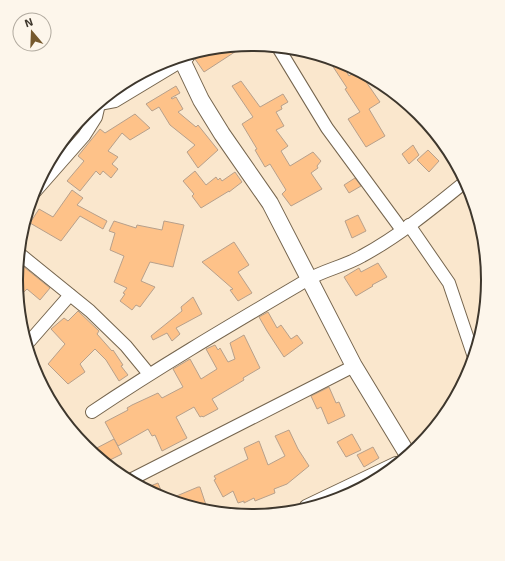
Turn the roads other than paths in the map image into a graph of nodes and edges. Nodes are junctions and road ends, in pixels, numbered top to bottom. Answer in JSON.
{"nodes":[{"id":1,"x":281,"y":53,"type":"edge"},
{"id":2,"x":184,"y":62,"type":"edge"},
{"id":3,"x":173,"y":65,"type":"edge"},
{"id":4,"x":108,"y":102,"type":"edge"},
{"id":5,"x":97,"y":111,"type":"edge"},
{"id":6,"x":48,"y":177,"type":"edge"},
{"id":7,"x":461,"y":185,"type":"edge"},
{"id":8,"x":406,"y":228,"type":"junction"},
{"id":9,"x":24,"y":258,"type":"edge"},
{"id":10,"x":309,"y":279,"type":"junction"},
{"id":11,"x":70,"y":295,"type":"junction"},
{"id":12,"x":31,"y":340,"type":"edge"},
{"id":13,"x":471,"y":349,"type":"edge"},
{"id":14,"x":354,"y":366,"type":"junction"},
{"id":15,"x":149,"y":374,"type":"junction"},
{"id":16,"x":92,"y":412,"type":"dead end"},
{"id":17,"x":406,"y":451,"type":"edge"},
{"id":18,"x":377,"y":473,"type":"edge"},
{"id":19,"x":135,"y":477,"type":"edge"},
{"id":20,"x":319,"y":500,"type":"edge"}],
"edges":[{"from":1,"to":8,"type":"street"},
{"from":2,"to":10,"type":"main road"},
{"from":3,"to":4,"type":"street"},
{"from":5,"to":6,"type":"street"},
{"from":7,"to":8,"type":"street"},
{"from":8,"to":10,"type":"street"},
{"from":8,"to":13,"type":"street"},
{"from":9,"to":11,"type":"street"},
{"from":10,"to":14,"type":"main road"},
{"from":10,"to":15,"type":"street"},
{"from":11,"to":12,"type":"street"},
{"from":11,"to":15,"type":"street"},
{"from":14,"to":17,"type":"main road"},
{"from":14,"to":19,"type":"street"},
{"from":15,"to":16,"type":"street"},
{"from":18,"to":20,"type":"street"}]}
